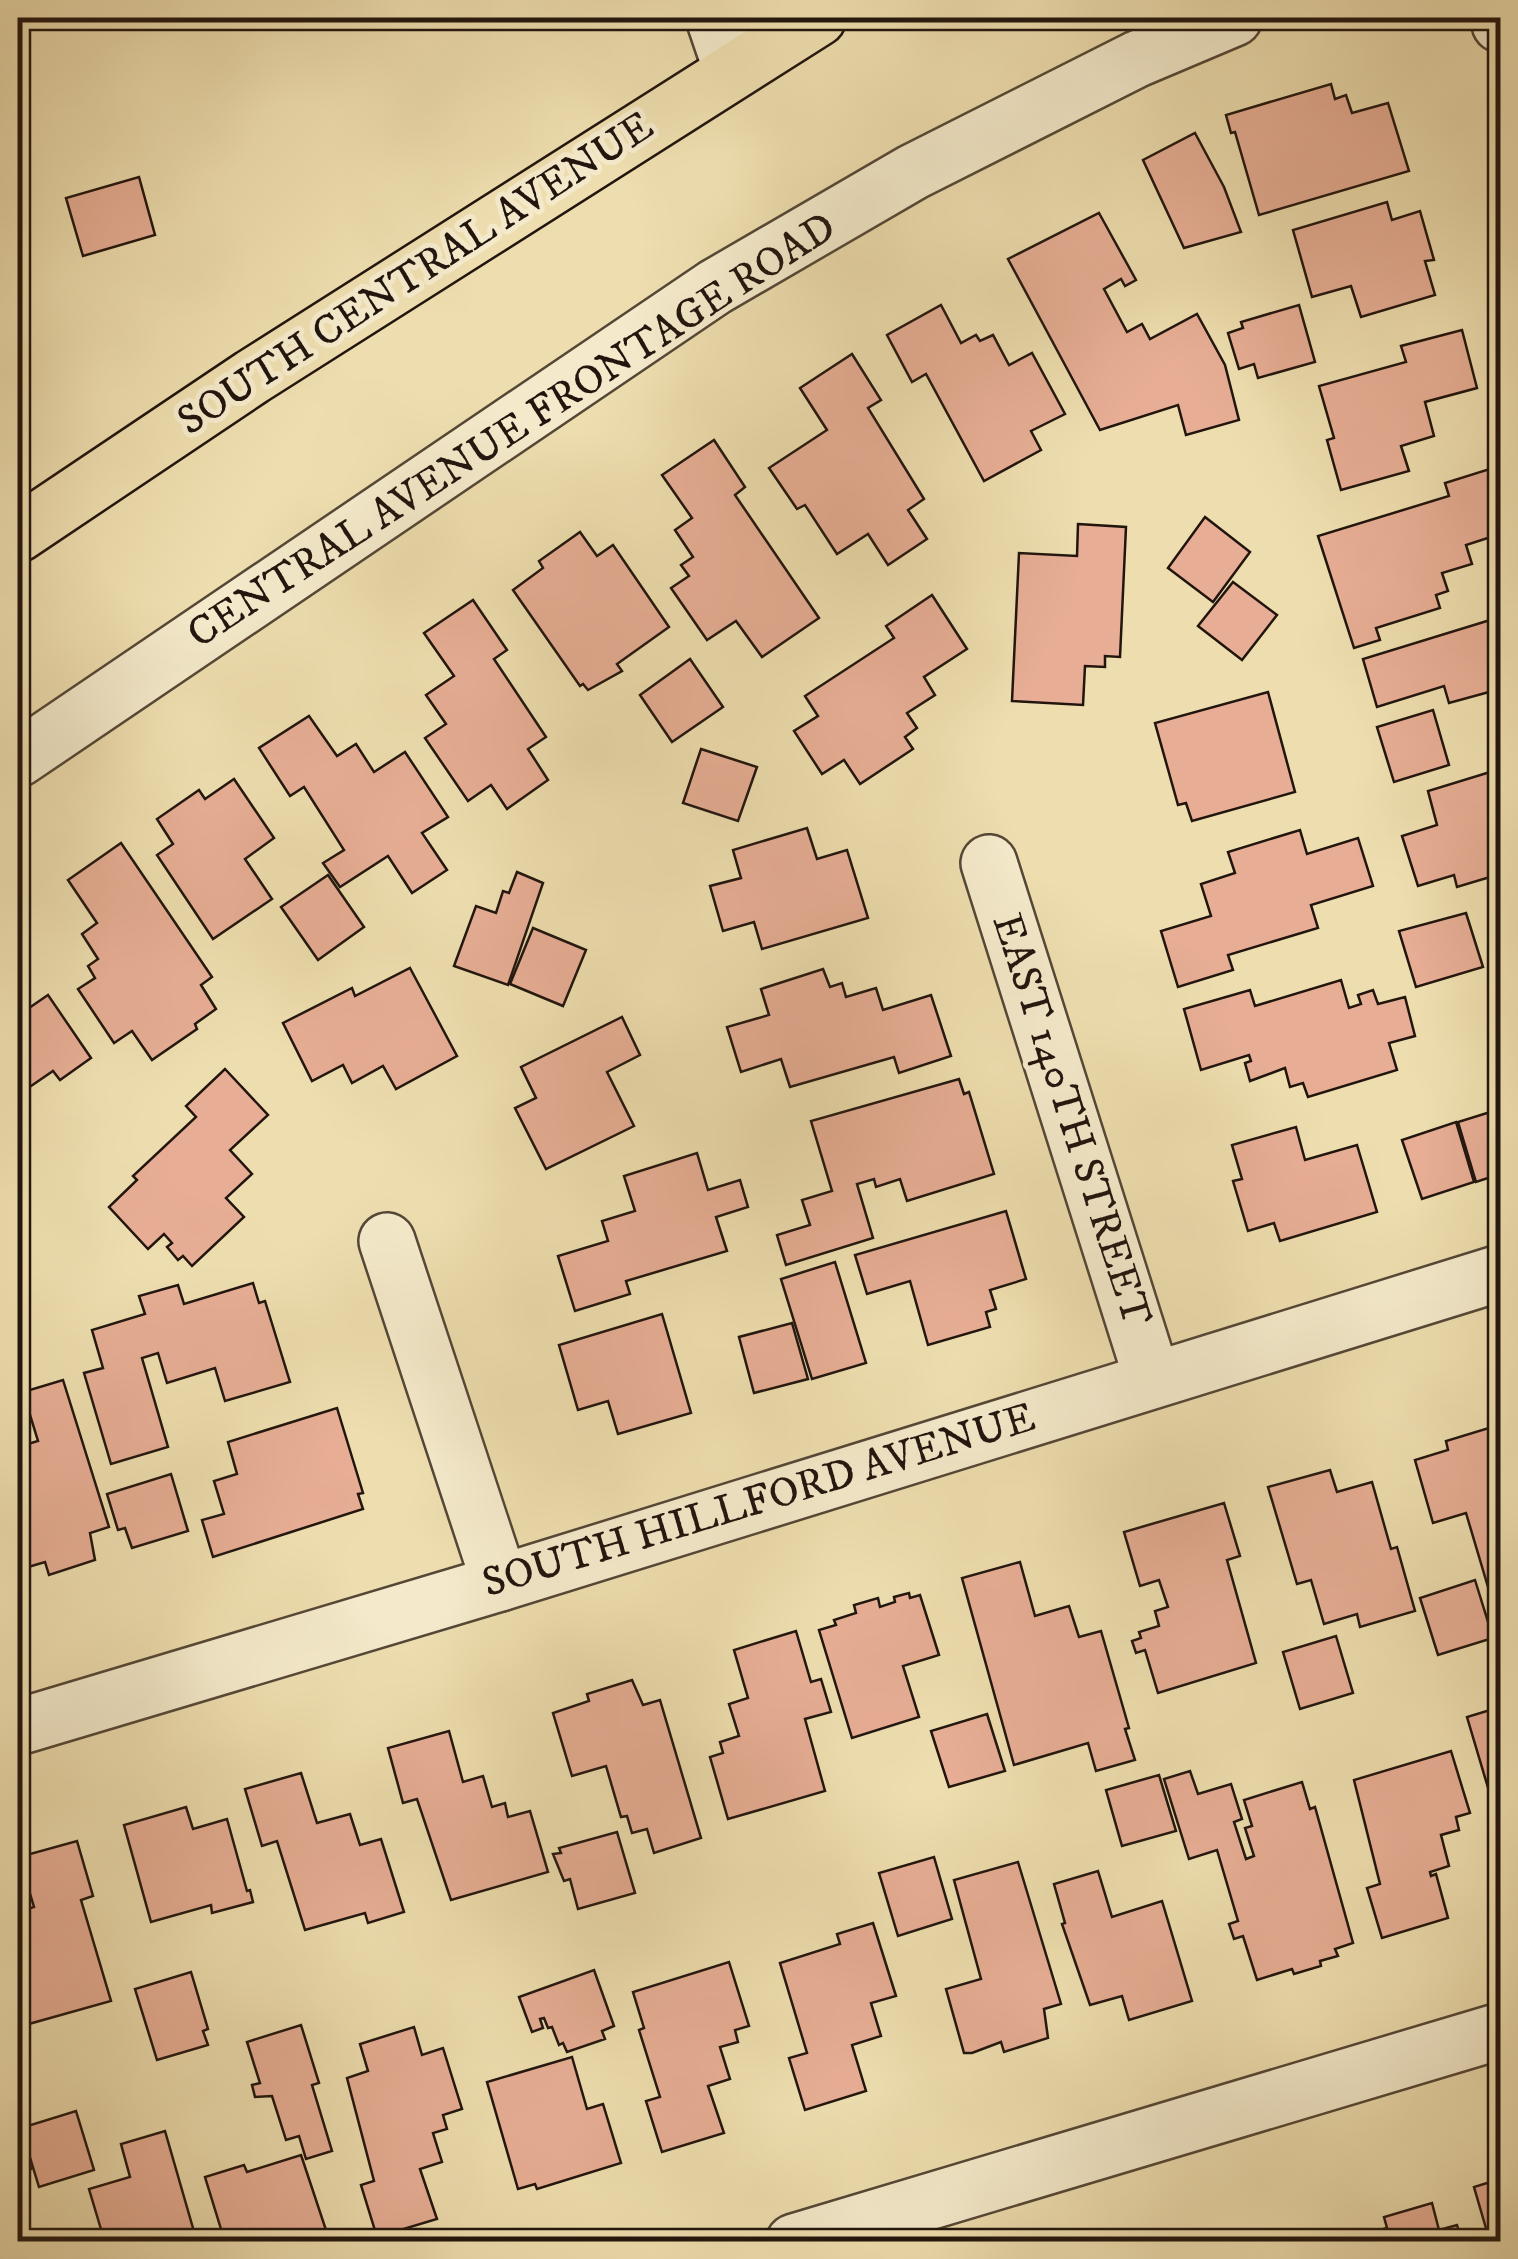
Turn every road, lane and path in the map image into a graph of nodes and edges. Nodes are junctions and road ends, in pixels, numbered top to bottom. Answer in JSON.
{"nodes":[{"id":1,"x":714,"y":18,"type":"edge"},
{"id":2,"x":818,"y":18,"type":"edge"},
{"id":3,"x":1234,"y":18,"type":"edge"},
{"id":4,"x":732,"y":71,"type":"junction"},
{"id":5,"x":18,"y":534,"type":"edge"},
{"id":6,"x":18,"y":760,"type":"edge"},
{"id":7,"x":989,"y":863,"type":"dead end"},
{"id":8,"x":388,"y":1240,"type":"dead end"},
{"id":9,"x":1500,"y":1273,"type":"edge"},
{"id":10,"x":1152,"y":1378,"type":"junction"},
{"id":11,"x":500,"y":1583,"type":"junction"},
{"id":12,"x":18,"y":1727,"type":"edge"},
{"id":13,"x":1500,"y":2031,"type":"edge"},
{"id":14,"x":794,"y":2242,"type":"edge"}],
"edges":[{"from":1,"to":4,"type":"street"},
{"from":2,"to":4,"type":"main road","name":"SOUTH CENTRAL AVENUE"},
{"from":3,"to":6,"type":"street","name":"CENTRAL AVENUE FRONTAGE ROAD"},
{"from":4,"to":5,"type":"main road","name":"SOUTH CENTRAL AVENUE"},
{"from":7,"to":10,"type":"street","name":"EAST 140TH STREET"},
{"from":8,"to":11,"type":"street"},
{"from":9,"to":10,"type":"street","name":"SOUTH HILLFORD AVENUE"},
{"from":10,"to":11,"type":"street","name":"SOUTH HILLFORD AVENUE"},
{"from":11,"to":12,"type":"street","name":"SOUTH HILLFORD AVENUE"},
{"from":13,"to":14,"type":"street"}]}
